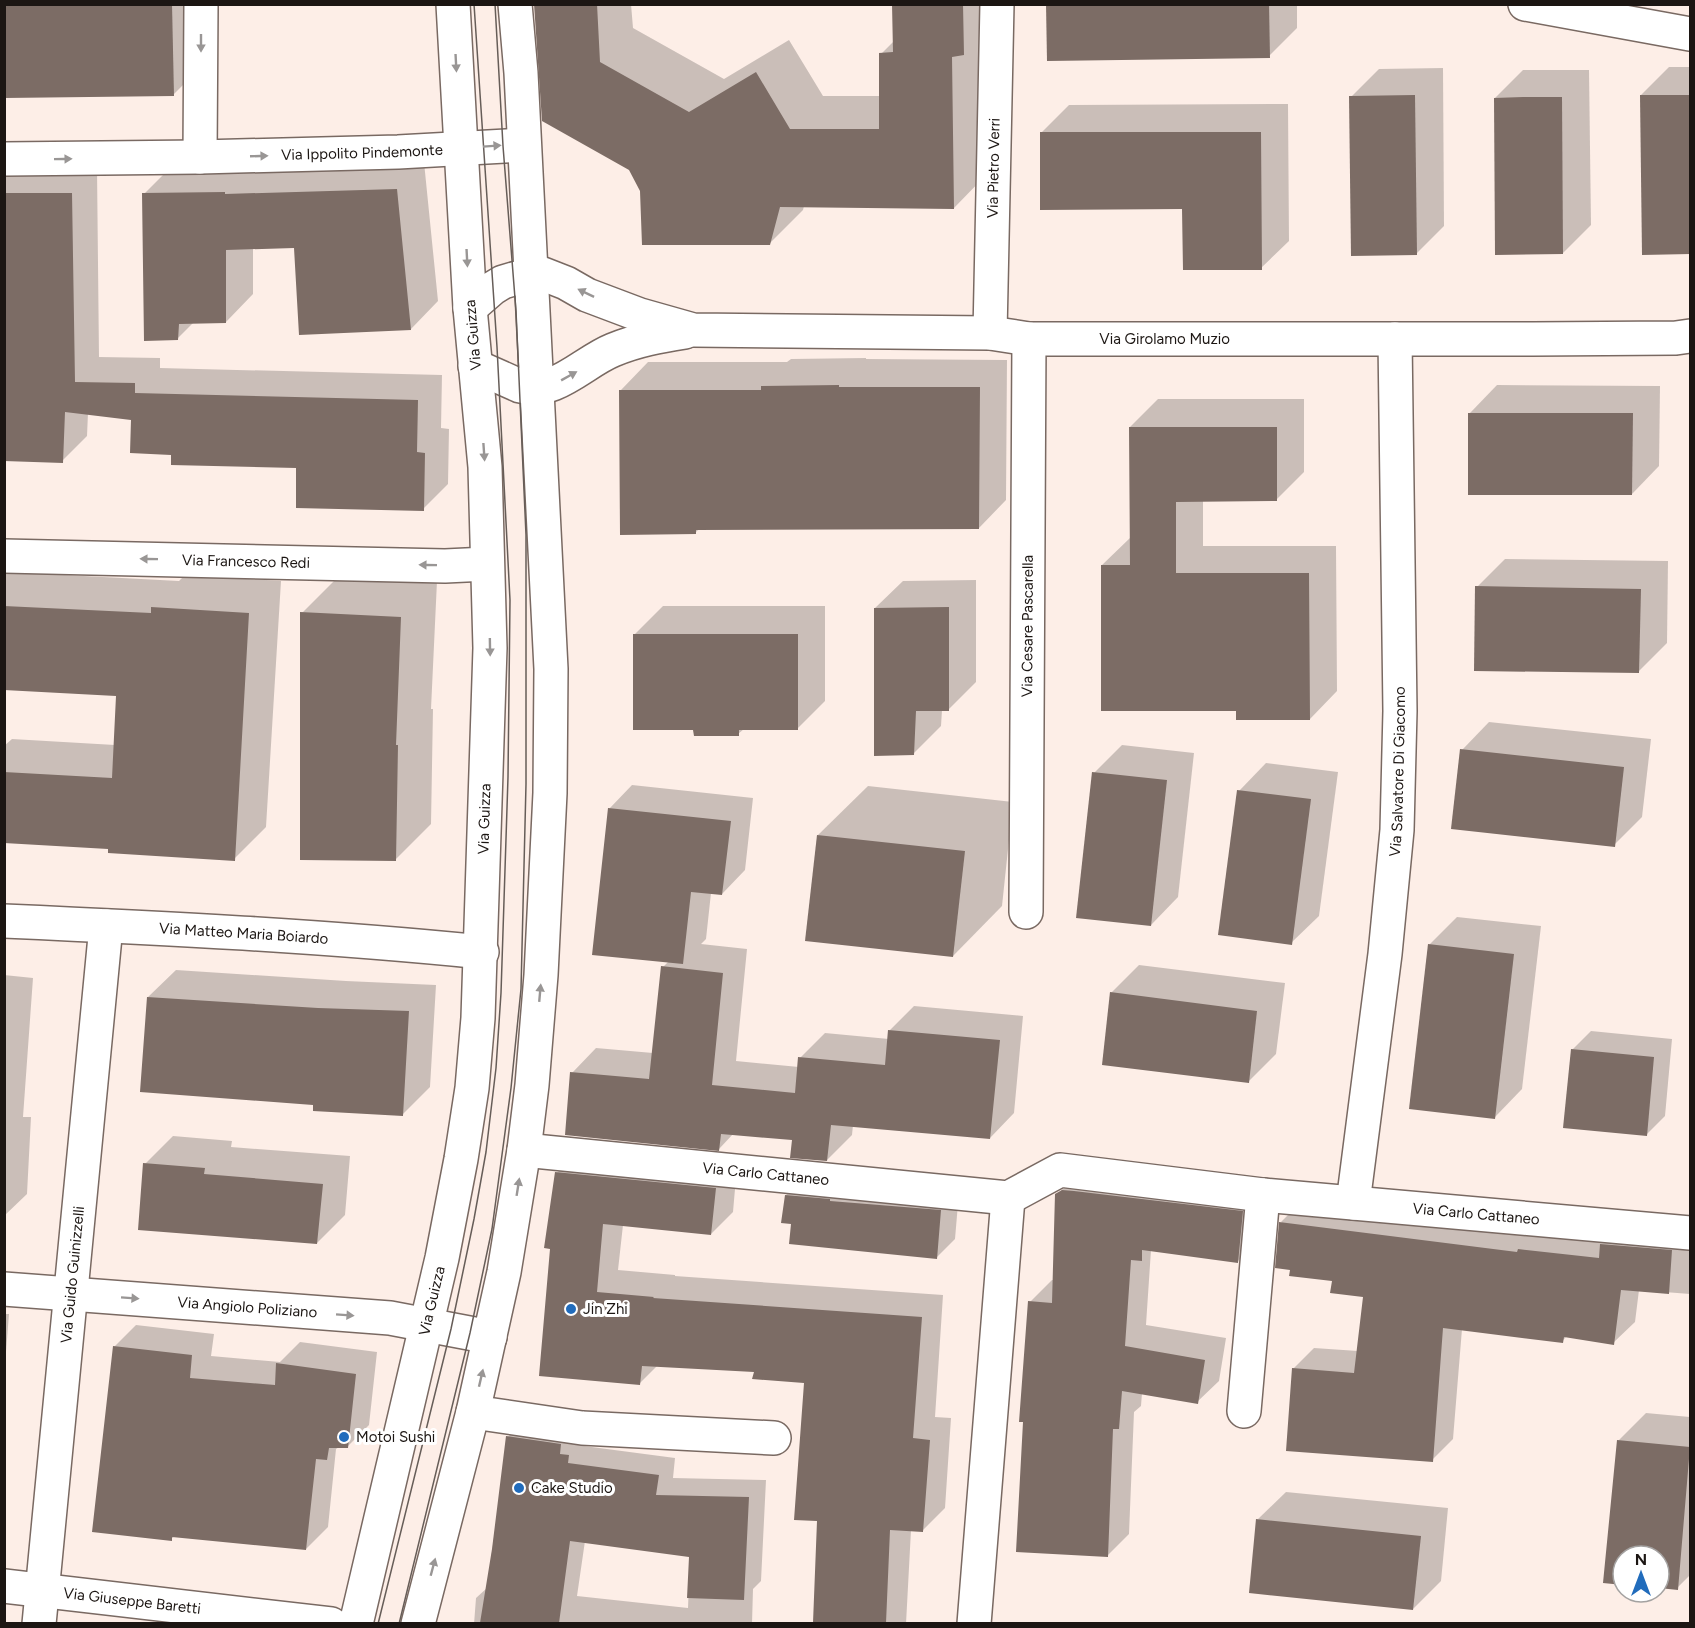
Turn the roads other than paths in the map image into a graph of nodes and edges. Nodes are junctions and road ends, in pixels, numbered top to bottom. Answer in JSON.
{"nodes":[{"id":1,"x":201,"y":4,"type":"edge"},
{"id":2,"x":453,"y":4,"type":"edge"},
{"id":3,"x":515,"y":4,"type":"edge"},
{"id":4,"x":997,"y":4,"type":"edge"},
{"id":5,"x":1525,"y":4,"type":"edge"},
{"id":6,"x":1690,"y":34,"type":"edge"},
{"id":7,"x":524,"y":145,"type":"junction"},
{"id":8,"x":461,"y":148,"type":"junction"},
{"id":9,"x":200,"y":158,"type":"junction"},
{"id":10,"x":4,"y":159,"type":"edge"},
{"id":11,"x":531,"y":274,"type":"junction"},
{"id":12,"x":470,"y":308,"type":"junction"},
{"id":13,"x":693,"y":330,"type":"junction"},
{"id":14,"x":990,"y":333,"type":"junction"},
{"id":15,"x":1690,"y":336,"type":"edge"},
{"id":16,"x":1029,"y":339,"type":"junction"},
{"id":17,"x":1395,"y":339,"type":"junction"},
{"id":18,"x":475,"y":366,"type":"junction"},
{"id":19,"x":538,"y":388,"type":"junction"},
{"id":20,"x":4,"y":556,"type":"edge"},
{"id":21,"x":487,"y":564,"type":"junction"},
{"id":22,"x":1026,"y":912,"type":"dead end"},
{"id":23,"x":4,"y":921,"type":"edge"},
{"id":24,"x":106,"y":926,"type":"junction"},
{"id":25,"x":482,"y":952,"type":"junction"},
{"id":26,"x":524,"y":1150,"type":"junction"},
{"id":27,"x":1263,"y":1195,"type":"junction"},
{"id":28,"x":1008,"y":1198,"type":"junction"},
{"id":29,"x":1353,"y":1203,"type":"junction"},
{"id":30,"x":1690,"y":1233,"type":"edge"},
{"id":31,"x":4,"y":1289,"type":"edge"},
{"id":32,"x":71,"y":1294,"type":"junction"},
{"id":33,"x":427,"y":1324,"type":"junction"},
{"id":34,"x":490,"y":1337,"type":"junction"},
{"id":35,"x":1244,"y":1411,"type":"dead end"},
{"id":36,"x":473,"y":1412,"type":"junction"},
{"id":37,"x":774,"y":1438,"type":"dead end"},
{"id":38,"x":4,"y":1586,"type":"edge"},
{"id":39,"x":42,"y":1590,"type":"junction"},
{"id":40,"x":39,"y":1623,"type":"edge"},
{"id":41,"x":331,"y":1623,"type":"edge"},
{"id":42,"x":356,"y":1623,"type":"edge"},
{"id":43,"x":418,"y":1623,"type":"edge"},
{"id":44,"x":974,"y":1623,"type":"edge"}],
"edges":[{"from":1,"to":9,"type":"street","one_way":true},
{"from":2,"to":8,"type":"street","name":"Via Guizza","one_way":true},
{"from":3,"to":7,"type":"street"},
{"from":4,"to":14,"type":"street","name":"Via Pietro Verri"},
{"from":5,"to":6,"type":"street"},
{"from":8,"to":7,"type":"street","name":"Via Ippolito Pindemonte","one_way":true},
{"from":7,"to":11,"type":"street"},
{"from":9,"to":8,"type":"street","name":"Via Ippolito Pindemonte","one_way":true},
{"from":8,"to":12,"type":"street","name":"Via Guizza","one_way":true},
{"from":10,"to":9,"type":"street","name":"Via Ippolito Pindemonte","one_way":true},
{"from":11,"to":12,"type":"street"},
{"from":13,"to":11,"type":"street","name":"Via Girolamo Muzio","one_way":true},
{"from":11,"to":19,"type":"street"},
{"from":12,"to":18,"type":"street","name":"Via Guizza"},
{"from":13,"to":14,"type":"street","name":"Via Girolamo Muzio"},
{"from":19,"to":13,"type":"street","one_way":true},
{"from":14,"to":16,"type":"street","name":"Via Girolamo Muzio"},
{"from":15,"to":17,"type":"street","name":"Via Girolamo Muzio"},
{"from":16,"to":17,"type":"street","name":"Via Girolamo Muzio"},
{"from":16,"to":22,"type":"street","name":"Via Cesare Pascarella"},
{"from":17,"to":29,"type":"street","name":"Via Salvatore Di Giacomo"},
{"from":18,"to":19,"type":"street"},
{"from":18,"to":21,"type":"street","name":"Via Guizza","one_way":true},
{"from":26,"to":19,"type":"street","one_way":true},
{"from":21,"to":20,"type":"street","name":"Via Francesco Redi","one_way":true},
{"from":21,"to":25,"type":"street","name":"Via Guizza","one_way":true},
{"from":23,"to":24,"type":"street","name":"Via Matteo Maria Boiardo"},
{"from":24,"to":25,"type":"street","name":"Via Matteo Maria Boiardo"},
{"from":24,"to":32,"type":"street","name":"Via Guido Guinizzelli"},
{"from":25,"to":33,"type":"street","name":"Via Guizza"},
{"from":26,"to":28,"type":"street","name":"Via Carlo Cattaneo"},
{"from":34,"to":26,"type":"street","one_way":true},
{"from":27,"to":28,"type":"street","name":"Via Carlo Cattaneo"},
{"from":27,"to":29,"type":"street","name":"Via Carlo Cattaneo"},
{"from":27,"to":35,"type":"street"},
{"from":28,"to":44,"type":"street"},
{"from":29,"to":30,"type":"street","name":"Via Carlo Cattaneo"},
{"from":31,"to":32,"type":"street","name":"Via Angiolo Poliziano"},
{"from":32,"to":33,"type":"street","name":"Via Angiolo Poliziano","one_way":true},
{"from":32,"to":39,"type":"street","name":"Via Guido Guinizzelli"},
{"from":33,"to":34,"type":"street","name":"Via Angiolo Poliziano"},
{"from":33,"to":42,"type":"street","name":"Via Guizza"},
{"from":36,"to":34,"type":"street","one_way":true},
{"from":36,"to":37,"type":"street"},
{"from":43,"to":36,"type":"street","one_way":true},
{"from":38,"to":39,"type":"street","name":"Via Giuseppe Baretti"},
{"from":39,"to":40,"type":"street","name":"Via Guido Guinizzelli"},
{"from":39,"to":41,"type":"street","name":"Via Giuseppe Baretti"}]}
